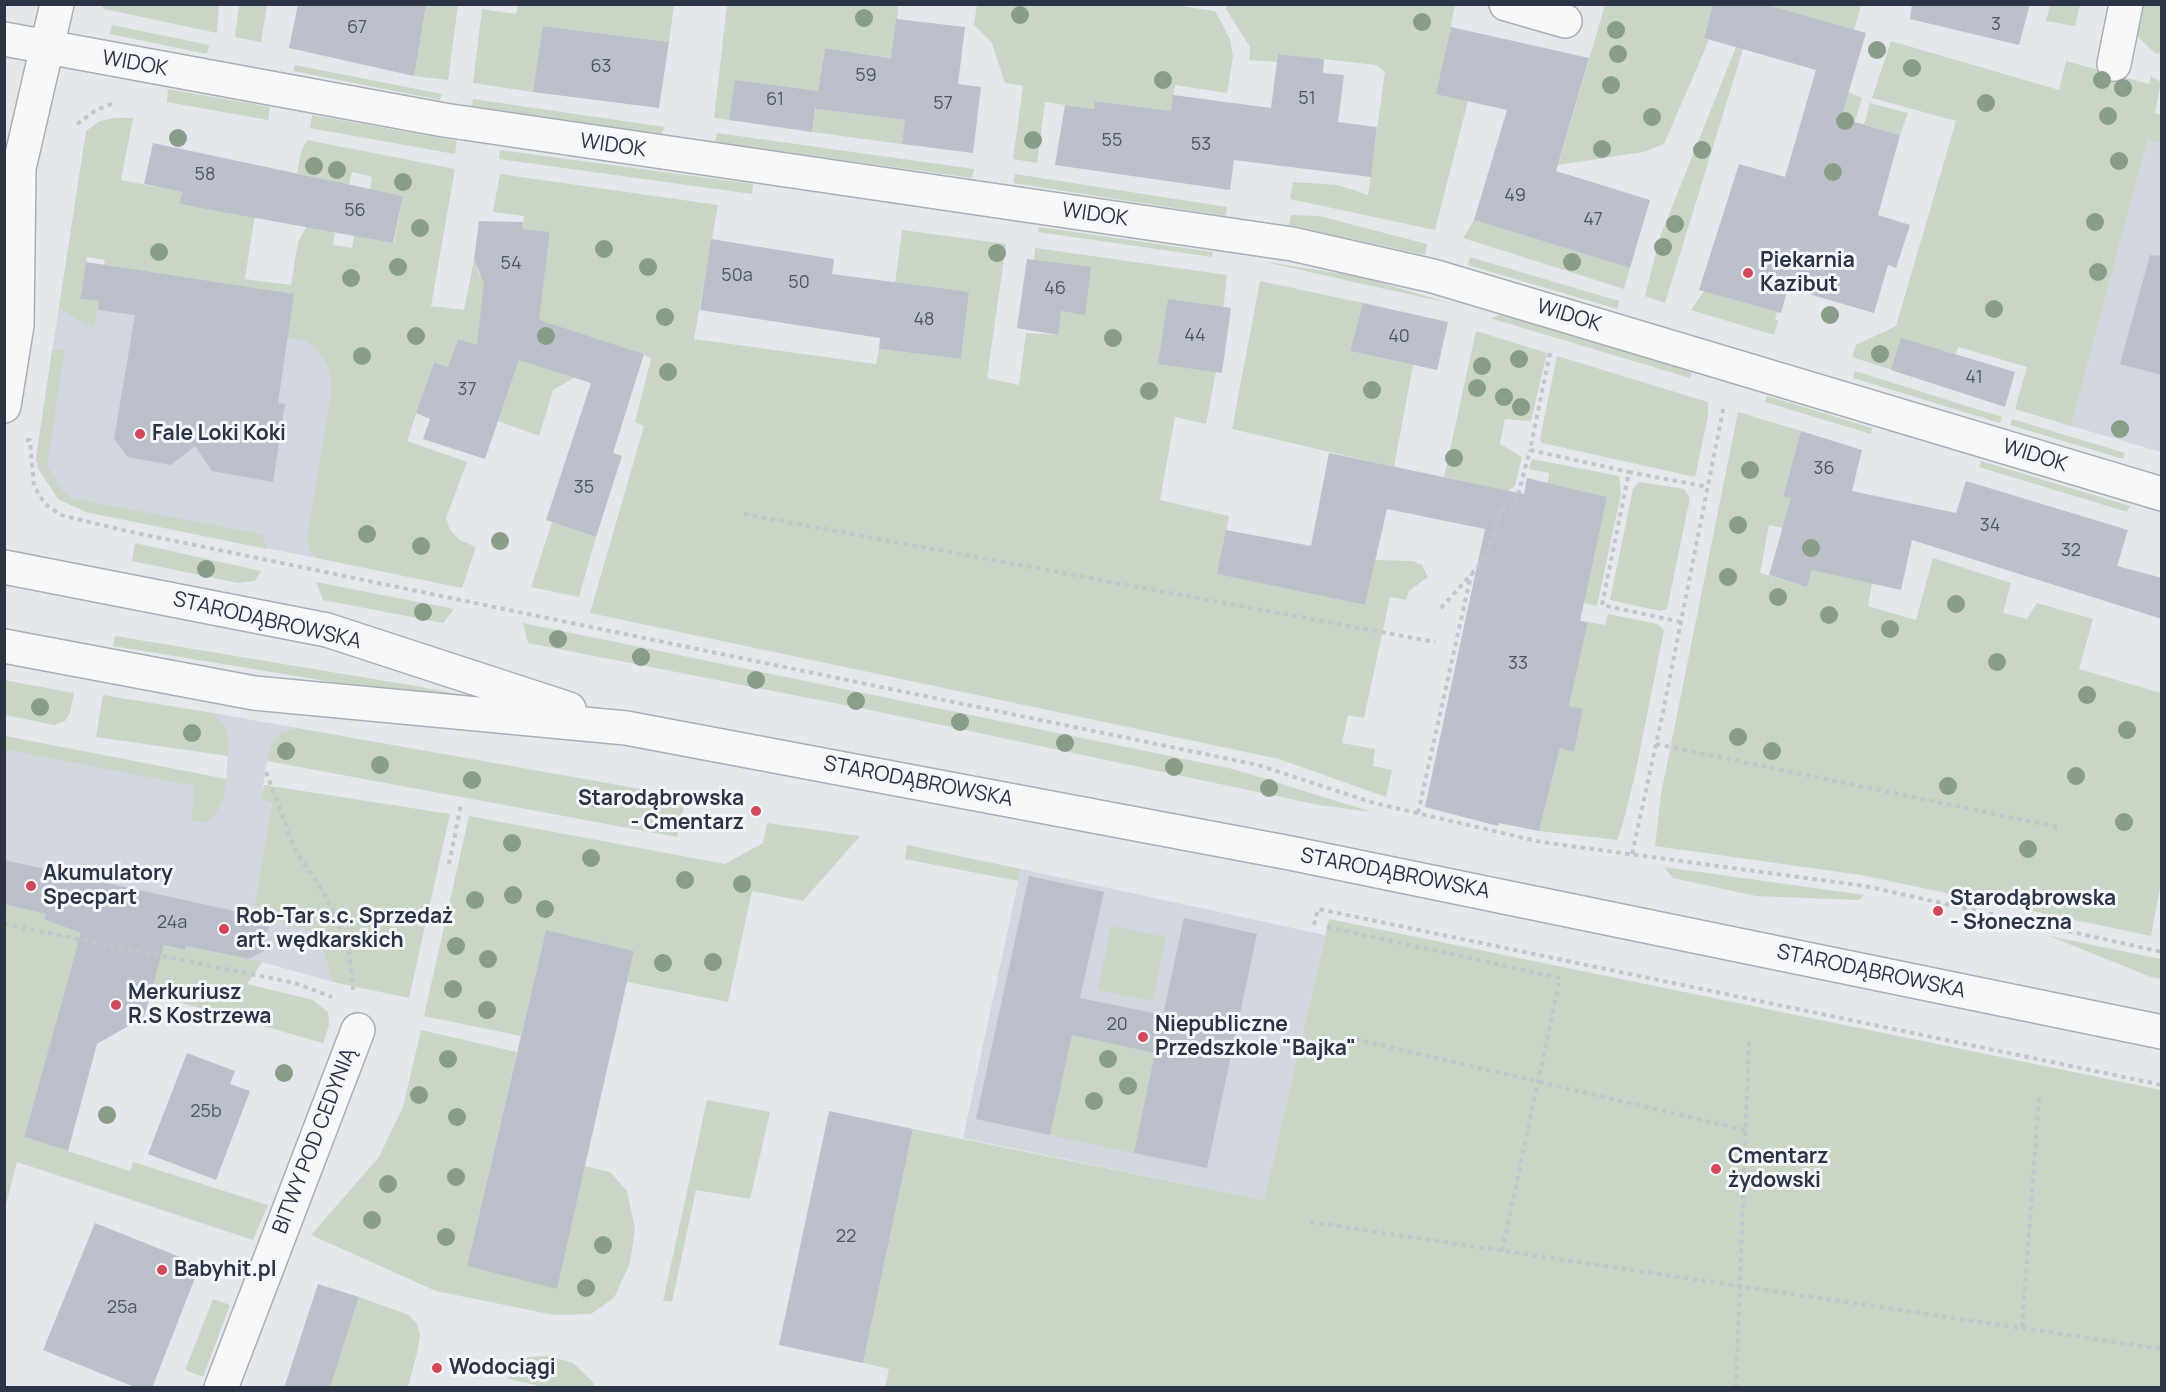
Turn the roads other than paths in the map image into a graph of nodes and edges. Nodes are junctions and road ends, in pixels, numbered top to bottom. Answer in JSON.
{"nodes":[{"id":1,"x":57,"y":4,"type":"edge"},
{"id":2,"x":1506,"y":4,"type":"edge"},
{"id":3,"x":2126,"y":4,"type":"edge"},
{"id":4,"x":1565,"y":21,"type":"dead end"},
{"id":5,"x":4,"y":39,"type":"edge"},
{"id":6,"x":48,"y":49,"type":"junction"},
{"id":7,"x":2114,"y":64,"type":"dead end"},
{"id":8,"x":19,"y":168,"type":"junction"},
{"id":9,"x":4,"y":206,"type":"edge"},
{"id":10,"x":4,"y":406,"type":"edge"},
{"id":11,"x":2162,"y":494,"type":"edge"},
{"id":12,"x":4,"y":567,"type":"edge"},
{"id":13,"x":4,"y":646,"type":"edge"},
{"id":14,"x":626,"y":728,"type":"junction"},
{"id":15,"x":358,"y":1030,"type":"road end"},
{"id":16,"x":2162,"y":1032,"type":"edge"},
{"id":17,"x":221,"y":1388,"type":"edge"}],
"edges":[{"from":1,"to":6,"type":"street"},
{"from":2,"to":4,"type":"street"},
{"from":3,"to":7,"type":"street"},
{"from":5,"to":6,"type":"street","name":"WIDOK"},
{"from":6,"to":8,"type":"street"},
{"from":6,"to":11,"type":"street","name":"WIDOK"},
{"from":8,"to":9,"type":"street"},
{"from":8,"to":10,"type":"street"},
{"from":12,"to":14,"type":"street","name":"STARODĄBROWSKA"},
{"from":13,"to":14,"type":"street","name":"STARODĄBROWSKA"},
{"from":14,"to":16,"type":"street","name":"STARODĄBROWSKA"},
{"from":15,"to":17,"type":"street","name":"BITWY POD CEDYNIĄ"}]}
